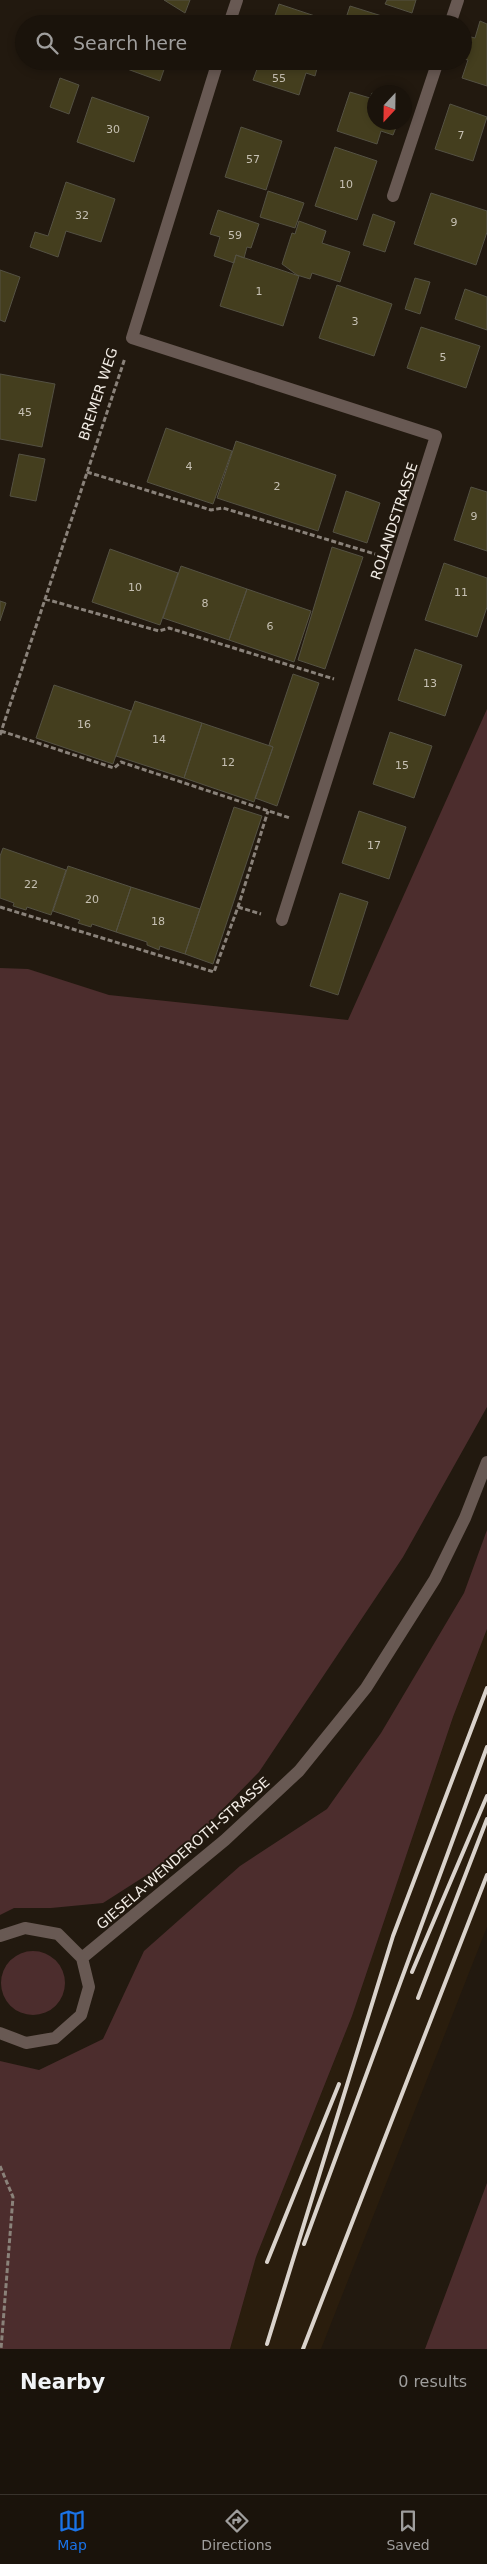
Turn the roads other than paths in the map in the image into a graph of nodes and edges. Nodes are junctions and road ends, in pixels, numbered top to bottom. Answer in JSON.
{"nodes":[{"id":1,"x":237,"y":0,"type":"edge"},
{"id":2,"x":458,"y":0,"type":"edge"},
{"id":3,"x":233,"y":15,"type":"edge"},
{"id":4,"x":453,"y":15,"type":"edge"},
{"id":5,"x":215,"y":70,"type":"edge"},
{"id":6,"x":435,"y":70,"type":"edge"},
{"id":7,"x":393,"y":196,"type":"dead end"},
{"id":8,"x":132,"y":338,"type":"joint"},
{"id":9,"x":282,"y":920,"type":"dead end"},
{"id":10,"x":487,"y":1462,"type":"edge"},
{"id":11,"x":0,"y":1936,"type":"edge"},
{"id":12,"x":82,"y":1958,"type":"junction"},
{"id":13,"x":0,"y":2033,"type":"edge"}],
"edges":[{"from":1,"to":3,"type":"street"},
{"from":2,"to":4,"type":"street"},
{"from":5,"to":8,"type":"street","name":"BREMER WEG"},
{"from":6,"to":7,"type":"street"},
{"from":8,"to":9,"type":"street","name":"ROLANDSTRASSE"},
{"from":10,"to":12,"type":"street","name":"GIESELA-WENDEROTH-STRASSE"},
{"from":11,"to":12,"type":"street"},
{"from":12,"to":13,"type":"street"}]}
